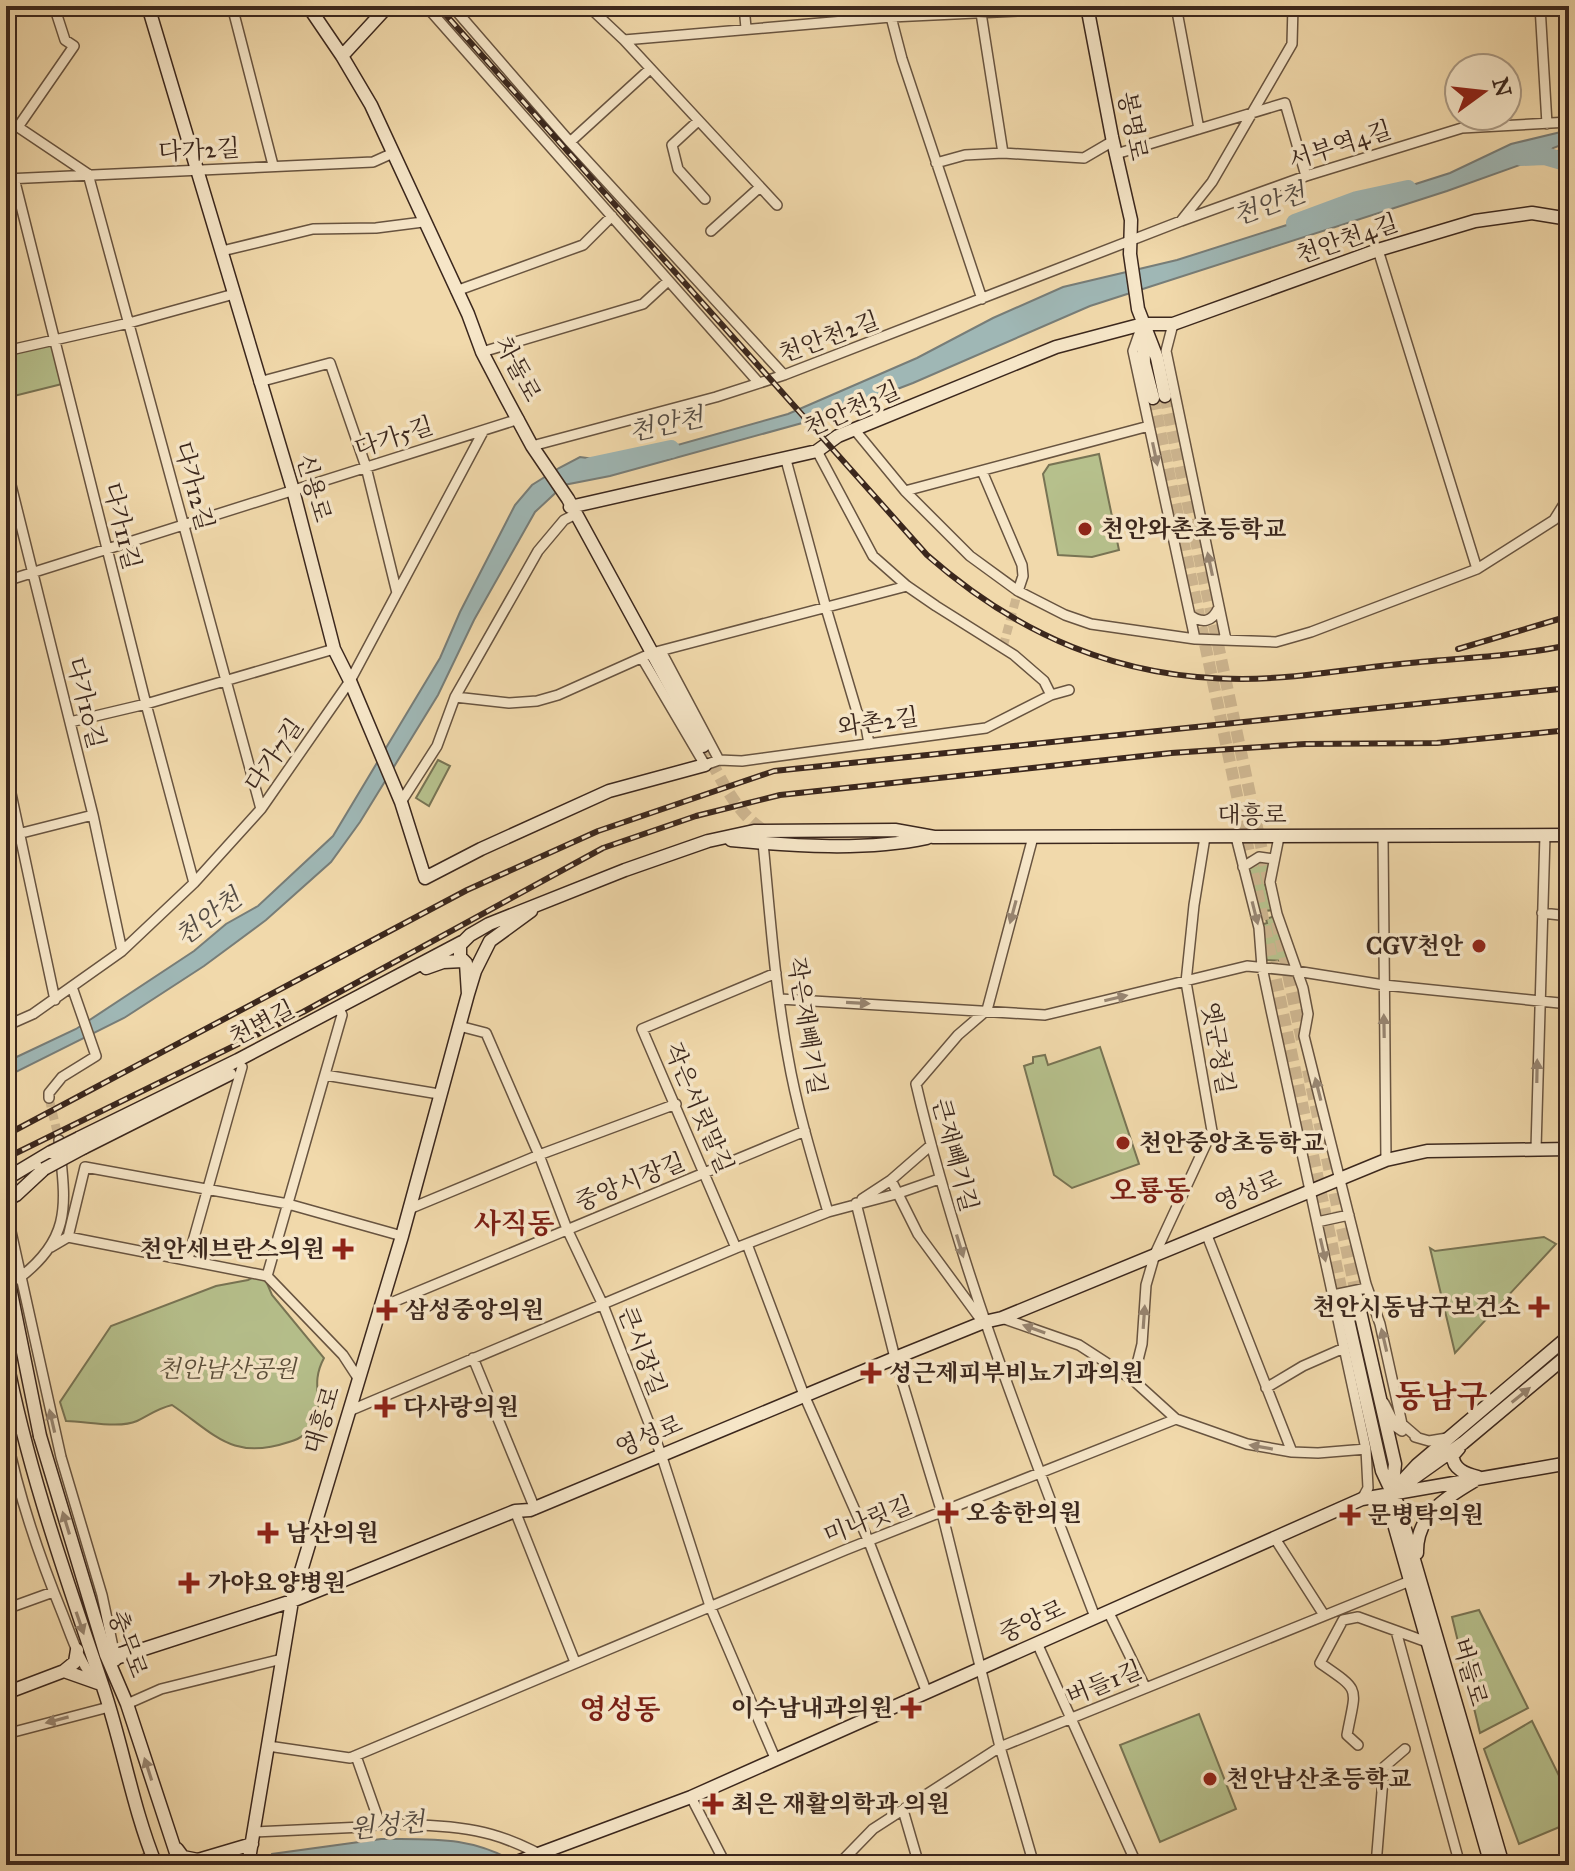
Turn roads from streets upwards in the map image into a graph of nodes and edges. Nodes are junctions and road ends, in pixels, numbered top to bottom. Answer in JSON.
{"nodes":[{"id":1,"x":54,"y":6,"type":"edge"},
{"id":2,"x":148,"y":6,"type":"edge"},
{"id":3,"x":232,"y":6,"type":"edge"},
{"id":4,"x":308,"y":6,"type":"edge"},
{"id":5,"x":388,"y":6,"type":"edge"},
{"id":6,"x":426,"y":6,"type":"edge"},
{"id":7,"x":452,"y":6,"type":"edge"},
{"id":8,"x":588,"y":6,"type":"edge"},
{"id":9,"x":744,"y":6,"type":"edge"},
{"id":10,"x":891,"y":6,"type":"edge"},
{"id":11,"x":1121,"y":6,"type":"edge"},
{"id":12,"x":1176,"y":6,"type":"edge"},
{"id":13,"x":1293,"y":6,"type":"edge"},
{"id":14,"x":1540,"y":6,"type":"edge"},
{"id":15,"x":1088,"y":7,"type":"edge"},
{"id":16,"x":981,"y":13,"type":"junction"},
{"id":17,"x":891,"y":17,"type":"junction"},
{"id":18,"x":746,"y":28,"type":"junction"},
{"id":19,"x":624,"y":40,"type":"junction"},
{"id":20,"x":342,"y":56,"type":"junction"},
{"id":21,"x":650,"y":69,"type":"junction"},
{"id":22,"x":1252,"y":113,"type":"junction"},
{"id":23,"x":698,"y":121,"type":"junction"},
{"id":24,"x":1569,"y":122,"type":"edge"},
{"id":25,"x":1547,"y":124,"type":"junction"},
{"id":26,"x":1199,"y":129,"type":"junction"},
{"id":27,"x":570,"y":142,"type":"junction"},
{"id":28,"x":1114,"y":148,"type":"junction"},
{"id":29,"x":393,"y":153,"type":"junction"},
{"id":30,"x":1003,"y":153,"type":"junction"},
{"id":31,"x":936,"y":163,"type":"junction"},
{"id":32,"x":273,"y":165,"type":"junction"},
{"id":33,"x":199,"y":170,"type":"junction"},
{"id":34,"x":88,"y":174,"type":"junction"},
{"id":35,"x":1306,"y":176,"type":"junction"},
{"id":36,"x":10,"y":178,"type":"edge"},
{"id":37,"x":760,"y":187,"type":"junction"},
{"id":38,"x":705,"y":199,"type":"dead end"},
{"id":39,"x":777,"y":205,"type":"dead end"},
{"id":40,"x":612,"y":216,"type":"junction"},
{"id":41,"x":1569,"y":219,"type":"edge"},
{"id":42,"x":1181,"y":221,"type":"junction"},
{"id":43,"x":423,"y":222,"type":"junction"},
{"id":44,"x":711,"y":231,"type":"dead end"},
{"id":45,"x":1131,"y":240,"type":"junction"},
{"id":46,"x":1378,"y":250,"type":"junction"},
{"id":47,"x":222,"y":251,"type":"junction"},
{"id":48,"x":668,"y":281,"type":"junction"},
{"id":49,"x":456,"y":291,"type":"junction"},
{"id":50,"x":234,"y":294,"type":"junction"},
{"id":51,"x":982,"y":299,"type":"junction"},
{"id":52,"x":129,"y":323,"type":"junction"},
{"id":53,"x":1143,"y":324,"type":"junction"},
{"id":54,"x":1173,"y":324,"type":"junction"},
{"id":55,"x":54,"y":340,"type":"junction"},
{"id":56,"x":6,"y":351,"type":"edge"},
{"id":57,"x":482,"y":352,"type":"junction"},
{"id":58,"x":784,"y":375,"type":"junction"},
{"id":59,"x":259,"y":382,"type":"junction"},
{"id":60,"x":759,"y":383,"type":"junction"},
{"id":61,"x":1159,"y":397,"type":"tunnel mouth"},
{"id":62,"x":519,"y":419,"type":"junction"},
{"id":63,"x":1149,"y":426,"type":"junction"},
{"id":64,"x":854,"y":429,"type":"junction"},
{"id":65,"x":484,"y":430,"type":"junction"},
{"id":66,"x":532,"y":446,"type":"junction"},
{"id":67,"x":817,"y":451,"type":"junction"},
{"id":68,"x":786,"y":460,"type":"junction"},
{"id":69,"x":6,"y":465,"type":"edge"},
{"id":70,"x":366,"y":467,"type":"junction"},
{"id":71,"x":982,"y":471,"type":"junction"},
{"id":72,"x":293,"y":490,"type":"junction"},
{"id":73,"x":905,"y":491,"type":"junction"},
{"id":74,"x":1569,"y":496,"type":"edge"},
{"id":75,"x":571,"y":507,"type":"junction"},
{"id":76,"x":184,"y":525,"type":"junction"},
{"id":77,"x":107,"y":549,"type":"junction"},
{"id":78,"x":1477,"y":569,"type":"junction"},
{"id":79,"x":33,"y":573,"type":"junction"},
{"id":80,"x":6,"y":581,"type":"edge"},
{"id":81,"x":907,"y":586,"type":"junction"},
{"id":82,"x":1018,"y":591,"type":"junction"},
{"id":83,"x":397,"y":593,"type":"junction"},
{"id":84,"x":1219,"y":607,"type":"junction"},
{"id":85,"x":826,"y":608,"type":"junction"},
{"id":86,"x":1190,"y":615,"type":"junction"},
{"id":87,"x":1195,"y":639,"type":"junction"},
{"id":88,"x":1226,"y":640,"type":"junction"},
{"id":89,"x":334,"y":649,"type":"junction"},
{"id":90,"x":652,"y":654,"type":"junction"},
{"id":91,"x":226,"y":680,"type":"junction"},
{"id":92,"x":350,"y":681,"type":"junction"},
{"id":93,"x":1069,"y":690,"type":"dead end"},
{"id":94,"x":1051,"y":695,"type":"junction"},
{"id":95,"x":455,"y":697,"type":"junction"},
{"id":96,"x":146,"y":704,"type":"junction"},
{"id":97,"x":70,"y":722,"type":"junction"},
{"id":98,"x":869,"y":744,"type":"junction"},
{"id":99,"x":703,"y":746,"type":"tunnel mouth"},
{"id":100,"x":719,"y":760,"type":"junction"},
{"id":101,"x":705,"y":765,"type":"junction"},
{"id":102,"x":6,"y":770,"type":"edge"},
{"id":103,"x":401,"y":802,"type":"junction"},
{"id":104,"x":261,"y":809,"type":"junction"},
{"id":105,"x":93,"y":815,"type":"junction"},
{"id":106,"x":20,"y":833,"type":"junction"},
{"id":107,"x":1545,"y":835,"type":"junction"},
{"id":108,"x":1569,"y":835,"type":"edge"},
{"id":109,"x":6,"y":837,"type":"edge"},
{"id":110,"x":786,"y":837,"type":"tunnel mouth"},
{"id":111,"x":934,"y":837,"type":"junction"},
{"id":112,"x":1033,"y":837,"type":"junction"},
{"id":113,"x":1205,"y":837,"type":"junction"},
{"id":114,"x":1236,"y":837,"type":"junction"},
{"id":115,"x":1279,"y":837,"type":"junction"},
{"id":116,"x":1383,"y":837,"type":"junction"},
{"id":117,"x":720,"y":839,"type":"junction"},
{"id":118,"x":763,"y":843,"type":"junction"},
{"id":119,"x":1274,"y":859,"type":"junction"},
{"id":120,"x":1243,"y":867,"type":"junction"},
{"id":121,"x":194,"y":883,"type":"junction"},
{"id":122,"x":549,"y":901,"type":"junction"},
{"id":123,"x":1542,"y":913,"type":"junction"},
{"id":124,"x":1569,"y":916,"type":"edge"},
{"id":125,"x":463,"y":941,"type":"junction"},
{"id":126,"x":122,"y":951,"type":"junction"},
{"id":127,"x":473,"y":960,"type":"junction"},
{"id":128,"x":1262,"y":967,"type":"junction"},
{"id":129,"x":1296,"y":971,"type":"junction"},
{"id":130,"x":776,"y":973,"type":"junction"},
{"id":131,"x":1186,"y":982,"type":"junction"},
{"id":132,"x":1384,"y":985,"type":"junction"},
{"id":133,"x":74,"y":990,"type":"junction"},
{"id":134,"x":780,"y":999,"type":"junction"},
{"id":135,"x":55,"y":1000,"type":"junction"},
{"id":136,"x":1538,"y":1002,"type":"junction"},
{"id":137,"x":1569,"y":1004,"type":"edge"},
{"id":138,"x":987,"y":1010,"type":"junction"},
{"id":139,"x":340,"y":1012,"type":"junction"},
{"id":140,"x":6,"y":1026,"type":"edge"},
{"id":141,"x":459,"y":1026,"type":"junction"},
{"id":142,"x":242,"y":1067,"type":"junction"},
{"id":143,"x":325,"y":1075,"type":"junction"},
{"id":144,"x":439,"y":1094,"type":"junction"},
{"id":145,"x":49,"y":1098,"type":"dead end"},
{"id":146,"x":676,"y":1104,"type":"junction"},
{"id":147,"x":805,"y":1131,"type":"junction"},
{"id":148,"x":59,"y":1140,"type":"tunnel mouth"},
{"id":149,"x":81,"y":1143,"type":"junction"},
{"id":150,"x":930,"y":1146,"type":"junction"},
{"id":151,"x":1536,"y":1149,"type":"junction"},
{"id":152,"x":1569,"y":1149,"type":"edge"},
{"id":153,"x":539,"y":1155,"type":"junction"},
{"id":154,"x":1386,"y":1160,"type":"junction"},
{"id":155,"x":705,"y":1173,"type":"junction"},
{"id":156,"x":1340,"y":1178,"type":"junction"},
{"id":157,"x":6,"y":1179,"type":"edge"},
{"id":158,"x":939,"y":1179,"type":"junction"},
{"id":159,"x":891,"y":1180,"type":"junction"},
{"id":160,"x":207,"y":1189,"type":"junction"},
{"id":161,"x":1309,"y":1190,"type":"junction"},
{"id":162,"x":896,"y":1194,"type":"junction"},
{"id":163,"x":6,"y":1200,"type":"edge"},
{"id":164,"x":856,"y":1203,"type":"junction"},
{"id":165,"x":288,"y":1204,"type":"junction"},
{"id":166,"x":6,"y":1209,"type":"edge"},
{"id":167,"x":409,"y":1209,"type":"junction"},
{"id":168,"x":828,"y":1212,"type":"junction"},
{"id":169,"x":1349,"y":1215,"type":"junction"},
{"id":170,"x":1317,"y":1222,"type":"junction"},
{"id":171,"x":567,"y":1229,"type":"junction"},
{"id":172,"x":1206,"y":1233,"type":"junction"},
{"id":173,"x":402,"y":1236,"type":"junction"},
{"id":174,"x":68,"y":1237,"type":"junction"},
{"id":175,"x":747,"y":1244,"type":"junction"},
{"id":176,"x":51,"y":1247,"type":"junction"},
{"id":177,"x":736,"y":1248,"type":"junction"},
{"id":178,"x":1155,"y":1254,"type":"junction"},
{"id":179,"x":188,"y":1259,"type":"junction"},
{"id":180,"x":6,"y":1268,"type":"edge"},
{"id":181,"x":267,"y":1276,"type":"junction"},
{"id":182,"x":20,"y":1278,"type":"junction"},
{"id":183,"x":6,"y":1285,"type":"edge"},
{"id":184,"x":1367,"y":1286,"type":"junction"},
{"id":185,"x":1342,"y":1297,"type":"junction"},
{"id":186,"x":603,"y":1305,"type":"junction"},
{"id":187,"x":381,"y":1307,"type":"junction"},
{"id":188,"x":6,"y":1314,"type":"edge"},
{"id":189,"x":1002,"y":1318,"type":"junction"},
{"id":190,"x":984,"y":1322,"type":"junction"},
{"id":191,"x":32,"y":1324,"type":"junction"},
{"id":192,"x":1569,"y":1336,"type":"edge"},
{"id":193,"x":1344,"y":1348,"type":"junction"},
{"id":194,"x":1569,"y":1354,"type":"edge"},
{"id":195,"x":6,"y":1357,"type":"edge"},
{"id":196,"x":473,"y":1358,"type":"junction"},
{"id":197,"x":895,"y":1358,"type":"junction"},
{"id":198,"x":358,"y":1378,"type":"junction"},
{"id":199,"x":1133,"y":1380,"type":"junction"},
{"id":200,"x":1266,"y":1388,"type":"junction"},
{"id":201,"x":1379,"y":1392,"type":"junction"},
{"id":202,"x":804,"y":1395,"type":"junction"},
{"id":203,"x":349,"y":1411,"type":"junction"},
{"id":204,"x":1176,"y":1419,"type":"junction"},
{"id":205,"x":6,"y":1433,"type":"edge"},
{"id":206,"x":1417,"y":1437,"type":"junction"},
{"id":207,"x":1457,"y":1440,"type":"junction"},
{"id":208,"x":1366,"y":1449,"type":"junction"},
{"id":209,"x":1292,"y":1452,"type":"junction"},
{"id":210,"x":661,"y":1454,"type":"junction"},
{"id":211,"x":1569,"y":1463,"type":"edge"},
{"id":212,"x":10,"y":1470,"type":"edge"},
{"id":213,"x":1040,"y":1475,"type":"junction"},
{"id":214,"x":1481,"y":1478,"type":"junction"},
{"id":215,"x":1392,"y":1492,"type":"junction"},
{"id":216,"x":1362,"y":1499,"type":"junction"},
{"id":217,"x":535,"y":1509,"type":"junction"},
{"id":218,"x":515,"y":1511,"type":"junction"},
{"id":219,"x":942,"y":1513,"type":"junction"},
{"id":220,"x":1274,"y":1537,"type":"junction"},
{"id":221,"x":869,"y":1542,"type":"junction"},
{"id":222,"x":1417,"y":1568,"type":"junction"},
{"id":223,"x":1410,"y":1581,"type":"junction"},
{"id":224,"x":53,"y":1592,"type":"junction"},
{"id":225,"x":292,"y":1601,"type":"junction"},
{"id":226,"x":710,"y":1606,"type":"junction"},
{"id":227,"x":6,"y":1609,"type":"edge"},
{"id":228,"x":1108,"y":1611,"type":"junction"},
{"id":229,"x":1324,"y":1615,"type":"junction"},
{"id":230,"x":1095,"y":1617,"type":"junction"},
{"id":231,"x":1396,"y":1631,"type":"junction"},
{"id":232,"x":1427,"y":1642,"type":"junction"},
{"id":233,"x":1037,"y":1643,"type":"junction"},
{"id":234,"x":77,"y":1650,"type":"junction"},
{"id":235,"x":116,"y":1658,"type":"junction"},
{"id":236,"x":282,"y":1659,"type":"junction"},
{"id":237,"x":575,"y":1662,"type":"junction"},
{"id":238,"x":982,"y":1667,"type":"junction"},
{"id":239,"x":64,"y":1671,"type":"junction"},
{"id":240,"x":118,"y":1680,"type":"junction"},
{"id":241,"x":100,"y":1686,"type":"junction"},
{"id":242,"x":1145,"y":1687,"type":"junction"},
{"id":243,"x":6,"y":1693,"type":"edge"},
{"id":244,"x":927,"y":1693,"type":"junction"},
{"id":245,"x":127,"y":1704,"type":"junction"},
{"id":246,"x":109,"y":1707,"type":"junction"},
{"id":247,"x":1073,"y":1717,"type":"junction"},
{"id":248,"x":6,"y":1734,"type":"edge"},
{"id":249,"x":1358,"y":1745,"type":"dead end"},
{"id":250,"x":268,"y":1746,"type":"junction"},
{"id":251,"x":1000,"y":1747,"type":"junction"},
{"id":252,"x":1405,"y":1749,"type":"dead end"},
{"id":253,"x":353,"y":1757,"type":"junction"},
{"id":254,"x":775,"y":1758,"type":"junction"},
{"id":255,"x":691,"y":1797,"type":"junction"},
{"id":256,"x":903,"y":1810,"type":"junction"},
{"id":257,"x":380,"y":1824,"type":"junction"},
{"id":258,"x":253,"y":1838,"type":"junction"},
{"id":259,"x":173,"y":1843,"type":"junction"},
{"id":260,"x":538,"y":1853,"type":"junction"},
{"id":261,"x":6,"y":1861,"type":"edge"},
{"id":262,"x":154,"y":1861,"type":"edge"},
{"id":263,"x":32,"y":1865,"type":"edge"},
{"id":264,"x":123,"y":1865,"type":"edge"},
{"id":265,"x":180,"y":1865,"type":"edge"},
{"id":266,"x":248,"y":1865,"type":"edge"},
{"id":267,"x":509,"y":1865,"type":"edge"},
{"id":268,"x":559,"y":1865,"type":"edge"},
{"id":269,"x":726,"y":1865,"type":"edge"},
{"id":270,"x":838,"y":1865,"type":"edge"},
{"id":271,"x":919,"y":1865,"type":"edge"},
{"id":272,"x":1034,"y":1865,"type":"edge"},
{"id":273,"x":1137,"y":1865,"type":"edge"},
{"id":274,"x":1376,"y":1865,"type":"edge"},
{"id":275,"x":1460,"y":1865,"type":"edge"},
{"id":276,"x":1491,"y":1865,"type":"edge"},
{"id":277,"x":1503,"y":1865,"type":"edge"}],
"edges":[{"from":1,"to":34,"type":"street"},
{"from":2,"to":33,"type":"street","name":"신용로"},
{"from":3,"to":32,"type":"street"},
{"from":4,"to":20,"type":"street","name":"차돌로"},
{"from":5,"to":20,"type":"street"},
{"from":6,"to":40,"type":"street"},
{"from":7,"to":27,"type":"street"},
{"from":8,"to":19,"type":"street"},
{"from":9,"to":18,"type":"street"},
{"from":10,"to":17,"type":"street"},
{"from":11,"to":15,"type":"street"},
{"from":12,"to":26,"type":"street"},
{"from":13,"to":22,"type":"street"},
{"from":14,"to":25,"type":"street"},
{"from":15,"to":16,"type":"street"},
{"from":15,"to":28,"type":"street","name":"봉명로"},
{"from":16,"to":17,"type":"street"},
{"from":16,"to":30,"type":"street"},
{"from":17,"to":18,"type":"street"},
{"from":17,"to":31,"type":"street"},
{"from":18,"to":19,"type":"street"},
{"from":19,"to":21,"type":"street"},
{"from":20,"to":29,"type":"street","name":"차돌로"},
{"from":21,"to":23,"type":"street"},
{"from":21,"to":27,"type":"street"},
{"from":22,"to":26,"type":"street"},
{"from":22,"to":35,"type":"street"},
{"from":22,"to":42,"type":"street"},
{"from":23,"to":37,"type":"street"},
{"from":23,"to":38,"type":"street"},
{"from":24,"to":25,"type":"street","name":"서부역4길"},
{"from":25,"to":35,"type":"street","name":"서부역4길"},
{"from":26,"to":28,"type":"street"},
{"from":27,"to":58,"type":"street"},
{"from":28,"to":30,"type":"street"},
{"from":28,"to":45,"type":"street","name":"봉명로"},
{"from":29,"to":32,"type":"street","name":"다가2길"},
{"from":29,"to":43,"type":"street","name":"차돌로"},
{"from":30,"to":31,"type":"street"},
{"from":31,"to":51,"type":"street"},
{"from":32,"to":33,"type":"street","name":"다가2길"},
{"from":33,"to":34,"type":"street","name":"다가2길"},
{"from":33,"to":47,"type":"street","name":"신용로"},
{"from":34,"to":36,"type":"street","name":"다가2길"},
{"from":34,"to":52,"type":"street","name":"다가12길"},
{"from":35,"to":42,"type":"street","name":"서부역4길"},
{"from":36,"to":55,"type":"street","name":"다가11길"},
{"from":37,"to":39,"type":"street"},
{"from":37,"to":44,"type":"street"},
{"from":40,"to":48,"type":"street"},
{"from":40,"to":49,"type":"street"},
{"from":41,"to":46,"type":"street","name":"천안천4길"},
{"from":42,"to":45,"type":"street","name":"서부역4길"},
{"from":43,"to":47,"type":"street"},
{"from":43,"to":49,"type":"street","name":"차돌로"},
{"from":45,"to":51,"type":"street","name":"천안천2길"},
{"from":45,"to":53,"type":"street","name":"봉명로"},
{"from":46,"to":54,"type":"street","name":"천안천4길"},
{"from":46,"to":78,"type":"street"},
{"from":47,"to":50,"type":"street","name":"신용로"},
{"from":48,"to":57,"type":"street"},
{"from":48,"to":60,"type":"street"},
{"from":49,"to":57,"type":"street","name":"차돌로"},
{"from":50,"to":52,"type":"street"},
{"from":50,"to":59,"type":"street","name":"신용로"},
{"from":51,"to":58,"type":"street","name":"천안천2길"},
{"from":52,"to":55,"type":"street"},
{"from":52,"to":76,"type":"street","name":"다가12길"},
{"from":53,"to":54,"type":"street","name":"천안천4길"},
{"from":53,"to":61,"type":"street","name":"봉명로"},
{"from":53,"to":63,"type":"street"},
{"from":53,"to":64,"type":"street","name":"천안천3길"},
{"from":84,"to":54,"type":"street","one_way":true},
{"from":55,"to":56,"type":"street"},
{"from":55,"to":77,"type":"street","name":"다가11길"},
{"from":57,"to":62,"type":"street","name":"차돌로"},
{"from":58,"to":60,"type":"street","name":"천안천2길"},
{"from":59,"to":70,"type":"street"},
{"from":59,"to":72,"type":"street","name":"신용로"},
{"from":60,"to":66,"type":"street","name":"천안천2길"},
{"from":62,"to":65,"type":"street","name":"다가5길"},
{"from":62,"to":66,"type":"street","name":"차돌로"},
{"from":63,"to":71,"type":"street"},
{"from":63,"to":86,"type":"street","one_way":true},
{"from":64,"to":67,"type":"street","name":"천안천3길"},
{"from":64,"to":73,"type":"street"},
{"from":65,"to":70,"type":"street","name":"다가5길"},
{"from":65,"to":83,"type":"street","name":"다가7길"},
{"from":66,"to":75,"type":"street","name":"차돌로"},
{"from":67,"to":68,"type":"street","name":"천안천3길"},
{"from":67,"to":81,"type":"street"},
{"from":68,"to":75,"type":"street","name":"천안천3길"},
{"from":68,"to":85,"type":"street"},
{"from":69,"to":79,"type":"street","name":"다가10길"},
{"from":70,"to":72,"type":"street","name":"다가5길"},
{"from":70,"to":83,"type":"street"},
{"from":71,"to":73,"type":"street"},
{"from":71,"to":82,"type":"street"},
{"from":72,"to":76,"type":"street","name":"다가5길"},
{"from":72,"to":89,"type":"street","name":"신용로"},
{"from":73,"to":82,"type":"street"},
{"from":74,"to":78,"type":"street"},
{"from":75,"to":90,"type":"street","name":"차돌로"},
{"from":75,"to":95,"type":"street"},
{"from":76,"to":77,"type":"street","name":"다가5길"},
{"from":76,"to":91,"type":"street","name":"다가12길"},
{"from":77,"to":79,"type":"street","name":"다가5길"},
{"from":77,"to":96,"type":"street","name":"다가11길"},
{"from":78,"to":88,"type":"street"},
{"from":79,"to":80,"type":"street","name":"다가5길"},
{"from":79,"to":97,"type":"street","name":"다가10길"},
{"from":81,"to":85,"type":"street"},
{"from":81,"to":94,"type":"street"},
{"from":82,"to":87,"type":"street"},
{"from":83,"to":92,"type":"street","name":"다가7길"},
{"from":84,"to":86,"type":"street"},
{"from":84,"to":88,"type":"street"},
{"from":85,"to":90,"type":"street"},
{"from":85,"to":98,"type":"street"},
{"from":86,"to":87,"type":"street"},
{"from":87,"to":88,"type":"street"},
{"from":89,"to":91,"type":"street"},
{"from":89,"to":92,"type":"street","name":"신용로"},
{"from":90,"to":95,"type":"street"},
{"from":90,"to":99,"type":"street","name":"차돌로"},
{"from":90,"to":100,"type":"street"},
{"from":90,"to":101,"type":"street"},
{"from":91,"to":96,"type":"street"},
{"from":91,"to":104,"type":"street","name":"다가12길"},
{"from":92,"to":103,"type":"street","name":"신용로"},
{"from":92,"to":104,"type":"street","name":"다가7길"},
{"from":93,"to":94,"type":"street","name":"와촌2길"},
{"from":94,"to":98,"type":"street","name":"와촌2길"},
{"from":95,"to":103,"type":"street"},
{"from":96,"to":97,"type":"street"},
{"from":96,"to":121,"type":"street","name":"다가11길"},
{"from":97,"to":105,"type":"street","name":"다가10길"},
{"from":98,"to":100,"type":"street","name":"와촌2길"},
{"from":100,"to":101,"type":"street","name":"와촌2길"},
{"from":101,"to":103,"type":"street","name":"신용로"},
{"from":102,"to":106,"type":"street"},
{"from":104,"to":121,"type":"street","name":"다가7길"},
{"from":105,"to":106,"type":"street"},
{"from":105,"to":126,"type":"street","name":"다가10길"},
{"from":106,"to":109,"type":"street"},
{"from":106,"to":135,"type":"street"},
{"from":107,"to":108,"type":"street","name":"대흥로"},
{"from":107,"to":116,"type":"street","name":"대흥로"},
{"from":107,"to":123,"type":"street"},
{"from":110,"to":111,"type":"street"},
{"from":111,"to":112,"type":"street","name":"대흥로"},
{"from":111,"to":117,"type":"street","name":"대흥로"},
{"from":111,"to":118,"type":"street","name":"대흥로"},
{"from":112,"to":113,"type":"street","name":"대흥로"},
{"from":112,"to":138,"type":"street","one_way":true},
{"from":113,"to":114,"type":"street","name":"대흥로"},
{"from":113,"to":131,"type":"street","name":"옛군청길"},
{"from":114,"to":115,"type":"street","name":"대흥로"},
{"from":114,"to":120,"type":"street"},
{"from":115,"to":116,"type":"street","name":"대흥로"},
{"from":115,"to":119,"type":"street"},
{"from":116,"to":132,"type":"street"},
{"from":117,"to":118,"type":"street","name":"대흥로"},
{"from":117,"to":122,"type":"street","name":"대흥로"},
{"from":118,"to":130,"type":"street","name":"작은재빼기길"},
{"from":119,"to":120,"type":"street"},
{"from":119,"to":129,"type":"street"},
{"from":120,"to":128,"type":"street","one_way":true},
{"from":121,"to":126,"type":"street","name":"다가7길"},
{"from":122,"to":125,"type":"street","name":"천변길"},
{"from":122,"to":127,"type":"street"},
{"from":123,"to":124,"type":"street"},
{"from":123,"to":136,"type":"street"},
{"from":125,"to":127,"type":"street","name":"대흥로"},
{"from":125,"to":127,"type":"street"},
{"from":125,"to":139,"type":"street","name":"천변길"},
{"from":126,"to":133,"type":"street","name":"다가7길"},
{"from":127,"to":139,"type":"street","name":"천변길"},
{"from":127,"to":141,"type":"street","name":"대흥로"},
{"from":128,"to":129,"type":"street"},
{"from":128,"to":131,"type":"street"},
{"from":128,"to":161,"type":"street"},
{"from":129,"to":132,"type":"street"},
{"from":156,"to":129,"type":"street","one_way":true},
{"from":130,"to":134,"type":"street","name":"작은재빼기길"},
{"from":130,"to":146,"type":"street","name":"작은서릿말길"},
{"from":138,"to":131,"type":"street","one_way":true},
{"from":131,"to":178,"type":"street","name":"옛군청길"},
{"from":132,"to":136,"type":"street"},
{"from":154,"to":132,"type":"street","one_way":true},
{"from":133,"to":135,"type":"street","name":"다가7길"},
{"from":133,"to":145,"type":"street"},
{"from":134,"to":138,"type":"street","one_way":true},
{"from":134,"to":147,"type":"street","name":"작은재빼기길"},
{"from":135,"to":140,"type":"street","name":"다가7길"},
{"from":136,"to":137,"type":"street"},
{"from":151,"to":136,"type":"street","one_way":true},
{"from":138,"to":150,"type":"street","name":"큰재빼기길"},
{"from":139,"to":142,"type":"street","name":"천변길"},
{"from":139,"to":143,"type":"street"},
{"from":139,"to":149,"type":"street","name":"천변길"},
{"from":141,"to":144,"type":"street","name":"대흥로"},
{"from":141,"to":153,"type":"street","name":"큰시장길"},
{"from":142,"to":149,"type":"street","name":"천변길"},
{"from":142,"to":160,"type":"street"},
{"from":143,"to":144,"type":"street"},
{"from":143,"to":165,"type":"street"},
{"from":144,"to":167,"type":"street","name":"대흥로"},
{"from":146,"to":153,"type":"street"},
{"from":146,"to":155,"type":"street","name":"작은서릿말길"},
{"from":147,"to":155,"type":"street","name":"중앙시장길"},
{"from":147,"to":168,"type":"street","name":"작은재빼기길"},
{"from":148,"to":176,"type":"street"},
{"from":149,"to":157,"type":"street","bridge":true},
{"from":149,"to":163,"type":"street","bridge":true},
{"from":150,"to":158,"type":"street","name":"큰재빼기길"},
{"from":150,"to":159,"type":"street"},
{"from":151,"to":152,"type":"street","name":"영성로"},
{"from":151,"to":154,"type":"street","name":"영성로"},
{"from":153,"to":167,"type":"street"},
{"from":153,"to":171,"type":"street","name":"큰시장길"},
{"from":154,"to":156,"type":"street","name":"영성로"},
{"from":155,"to":171,"type":"street","name":"중앙시장길"},
{"from":155,"to":177,"type":"street","name":"작은서릿말길"},
{"from":156,"to":161,"type":"street","name":"영성로"},
{"from":156,"to":169,"type":"street"},
{"from":158,"to":162,"type":"street"},
{"from":158,"to":190,"type":"street","name":"큰재빼기길","one_way":true},
{"from":159,"to":162,"type":"street"},
{"from":159,"to":164,"type":"street"},
{"from":160,"to":165,"type":"street"},
{"from":160,"to":174,"type":"street"},
{"from":160,"to":179,"type":"street"},
{"from":161,"to":170,"type":"street"},
{"from":161,"to":172,"type":"street","name":"영성로"},
{"from":162,"to":164,"type":"street"},
{"from":162,"to":190,"type":"street"},
{"from":164,"to":168,"type":"street"},
{"from":164,"to":197,"type":"street"},
{"from":165,"to":173,"type":"street"},
{"from":165,"to":181,"type":"street"},
{"from":166,"to":182,"type":"street"},
{"from":167,"to":173,"type":"street","name":"대흥로"},
{"from":168,"to":175,"type":"street"},
{"from":169,"to":170,"type":"street"},
{"from":169,"to":184,"type":"street"},
{"from":170,"to":185,"type":"street","one_way":true},
{"from":171,"to":186,"type":"street","name":"큰시장길"},
{"from":171,"to":187,"type":"street","name":"중앙시장길"},
{"from":172,"to":178,"type":"street","name":"영성로"},
{"from":172,"to":200,"type":"street"},
{"from":173,"to":187,"type":"street","name":"대흥로"},
{"from":174,"to":176,"type":"street"},
{"from":174,"to":179,"type":"street"},
{"from":175,"to":177,"type":"street"},
{"from":175,"to":202,"type":"street"},
{"from":176,"to":182,"type":"street"},
{"from":177,"to":186,"type":"street"},
{"from":178,"to":189,"type":"street","name":"영성로"},
{"from":199,"to":178,"type":"street","name":"옛군청길","one_way":true},
{"from":179,"to":181,"type":"street"},
{"from":240,"to":180,"type":"street","name":"충무로","one_way":true,"bridge":true},
{"from":181,"to":198,"type":"street"},
{"from":182,"to":183,"type":"street"},
{"from":182,"to":191,"type":"street"},
{"from":184,"to":185,"type":"street"},
{"from":206,"to":184,"type":"street","one_way":true},
{"from":185,"to":193,"type":"street"},
{"from":185,"to":201,"type":"street"},
{"from":185,"to":215,"type":"street"},
{"from":186,"to":196,"type":"street"},
{"from":186,"to":210,"type":"street","name":"큰시장길"},
{"from":187,"to":198,"type":"street","name":"대흥로"},
{"from":188,"to":191,"type":"street"},
{"from":189,"to":190,"type":"street","name":"영성로"},
{"from":199,"to":189,"type":"street","one_way":true},
{"from":190,"to":197,"type":"street","name":"영성로"},
{"from":190,"to":213,"type":"street"},
{"from":235,"to":191,"type":"street","one_way":true},
{"from":192,"to":207,"type":"street"},
{"from":193,"to":200,"type":"street"},
{"from":193,"to":208,"type":"street"},
{"from":207,"to":194,"type":"street","one_way":true},
{"from":195,"to":241,"type":"street","name":"충무로","one_way":true},
{"from":196,"to":203,"type":"street"},
{"from":196,"to":217,"type":"street"},
{"from":197,"to":202,"type":"street","name":"영성로"},
{"from":197,"to":219,"type":"street"},
{"from":198,"to":203,"type":"street","name":"대흥로"},
{"from":199,"to":204,"type":"street"},
{"from":200,"to":209,"type":"street"},
{"from":201,"to":206,"type":"street"},
{"from":201,"to":215,"type":"street"},
{"from":202,"to":210,"type":"street","name":"영성로"},
{"from":202,"to":221,"type":"street"},
{"from":203,"to":225,"type":"street","name":"대흥로"},
{"from":209,"to":204,"type":"street","one_way":true},
{"from":204,"to":213,"type":"street","name":"미나릿길"},
{"from":205,"to":212,"type":"street"},
{"from":206,"to":207,"type":"street"},
{"from":207,"to":214,"type":"street"},
{"from":207,"to":215,"type":"street"},
{"from":208,"to":209,"type":"street"},
{"from":208,"to":216,"type":"street"},
{"from":210,"to":217,"type":"street","name":"영성로"},
{"from":210,"to":226,"type":"street","name":"큰시장길"},
{"from":211,"to":214,"type":"street","name":"중앙로"},
{"from":212,"to":224,"type":"street"},
{"from":213,"to":219,"type":"street","name":"미나릿길"},
{"from":213,"to":230,"type":"street"},
{"from":214,"to":215,"type":"street","name":"중앙로"},
{"from":214,"to":222,"type":"street"},
{"from":215,"to":216,"type":"street","name":"중앙로"},
{"from":215,"to":222,"type":"street","name":"버들로"},
{"from":215,"to":223,"type":"street","name":"버들로"},
{"from":216,"to":220,"type":"street","name":"중앙로"},
{"from":217,"to":218,"type":"street","name":"영성로"},
{"from":218,"to":225,"type":"street","name":"영성로"},
{"from":218,"to":237,"type":"street"},
{"from":219,"to":221,"type":"street","name":"미나릿길"},
{"from":219,"to":238,"type":"street"},
{"from":220,"to":228,"type":"street","name":"중앙로"},
{"from":220,"to":229,"type":"street"},
{"from":221,"to":226,"type":"street","name":"미나릿길"},
{"from":221,"to":244,"type":"street"},
{"from":222,"to":277,"type":"street","name":"버들로"},
{"from":223,"to":229,"type":"street","name":"버들1길"},
{"from":223,"to":232,"type":"street","name":"버들로"},
{"from":224,"to":227,"type":"street"},
{"from":224,"to":234,"type":"street"},
{"from":225,"to":235,"type":"street","name":"영성로"},
{"from":225,"to":236,"type":"street","name":"대흥로"},
{"from":226,"to":237,"type":"street","name":"미나릿길"},
{"from":226,"to":254,"type":"street","name":"큰시장길"},
{"from":228,"to":230,"type":"street","name":"중앙로"},
{"from":228,"to":242,"type":"street"},
{"from":229,"to":242,"type":"street","name":"버들1길"},
{"from":230,"to":233,"type":"street","name":"중앙로"},
{"from":231,"to":232,"type":"street"},
{"from":231,"to":249,"type":"street"},
{"from":231,"to":275,"type":"street"},
{"from":232,"to":276,"type":"street","name":"버들로"},
{"from":233,"to":238,"type":"street","name":"중앙로"},
{"from":233,"to":247,"type":"street"},
{"from":234,"to":239,"type":"street"},
{"from":234,"to":241,"type":"street"},
{"from":235,"to":240,"type":"street"},
{"from":236,"to":245,"type":"street"},
{"from":236,"to":250,"type":"street","name":"대흥로"},
{"from":237,"to":253,"type":"street","name":"미나릿길"},
{"from":238,"to":244,"type":"street","name":"중앙로"},
{"from":238,"to":251,"type":"street"},
{"from":239,"to":241,"type":"street"},
{"from":239,"to":243,"type":"street"},
{"from":240,"to":245,"type":"street","name":"충무로"},
{"from":241,"to":246,"type":"street","name":"충무로"},
{"from":242,"to":247,"type":"street","name":"버들1길"},
{"from":244,"to":254,"type":"street","name":"중앙로"},
{"from":259,"to":245,"type":"street","name":"충무로","one_way":true},
{"from":246,"to":248,"type":"street","one_way":true},
{"from":246,"to":262,"type":"street","name":"충무로"},
{"from":247,"to":251,"type":"street","name":"버들1길"},
{"from":247,"to":273,"type":"street"},
{"from":250,"to":253,"type":"street"},
{"from":250,"to":258,"type":"street","name":"대흥로"},
{"from":251,"to":256,"type":"street","name":"버들1길"},
{"from":251,"to":272,"type":"street"},
{"from":252,"to":274,"type":"street"},
{"from":253,"to":257,"type":"street"},
{"from":254,"to":255,"type":"street","name":"중앙로"},
{"from":255,"to":260,"type":"street","name":"중앙로"},
{"from":255,"to":269,"type":"street"},
{"from":256,"to":270,"type":"street","name":"버들1길"},
{"from":256,"to":271,"type":"street"},
{"from":257,"to":258,"type":"street"},
{"from":257,"to":260,"type":"street"},
{"from":258,"to":259,"type":"street"},
{"from":258,"to":266,"type":"street","name":"대흥로"},
{"from":259,"to":265,"type":"street","name":"충무로"},
{"from":260,"to":267,"type":"street","name":"중앙로"},
{"from":260,"to":268,"type":"street"},
{"from":261,"to":263,"type":"street"},
{"from":262,"to":264,"type":"street"}]}
